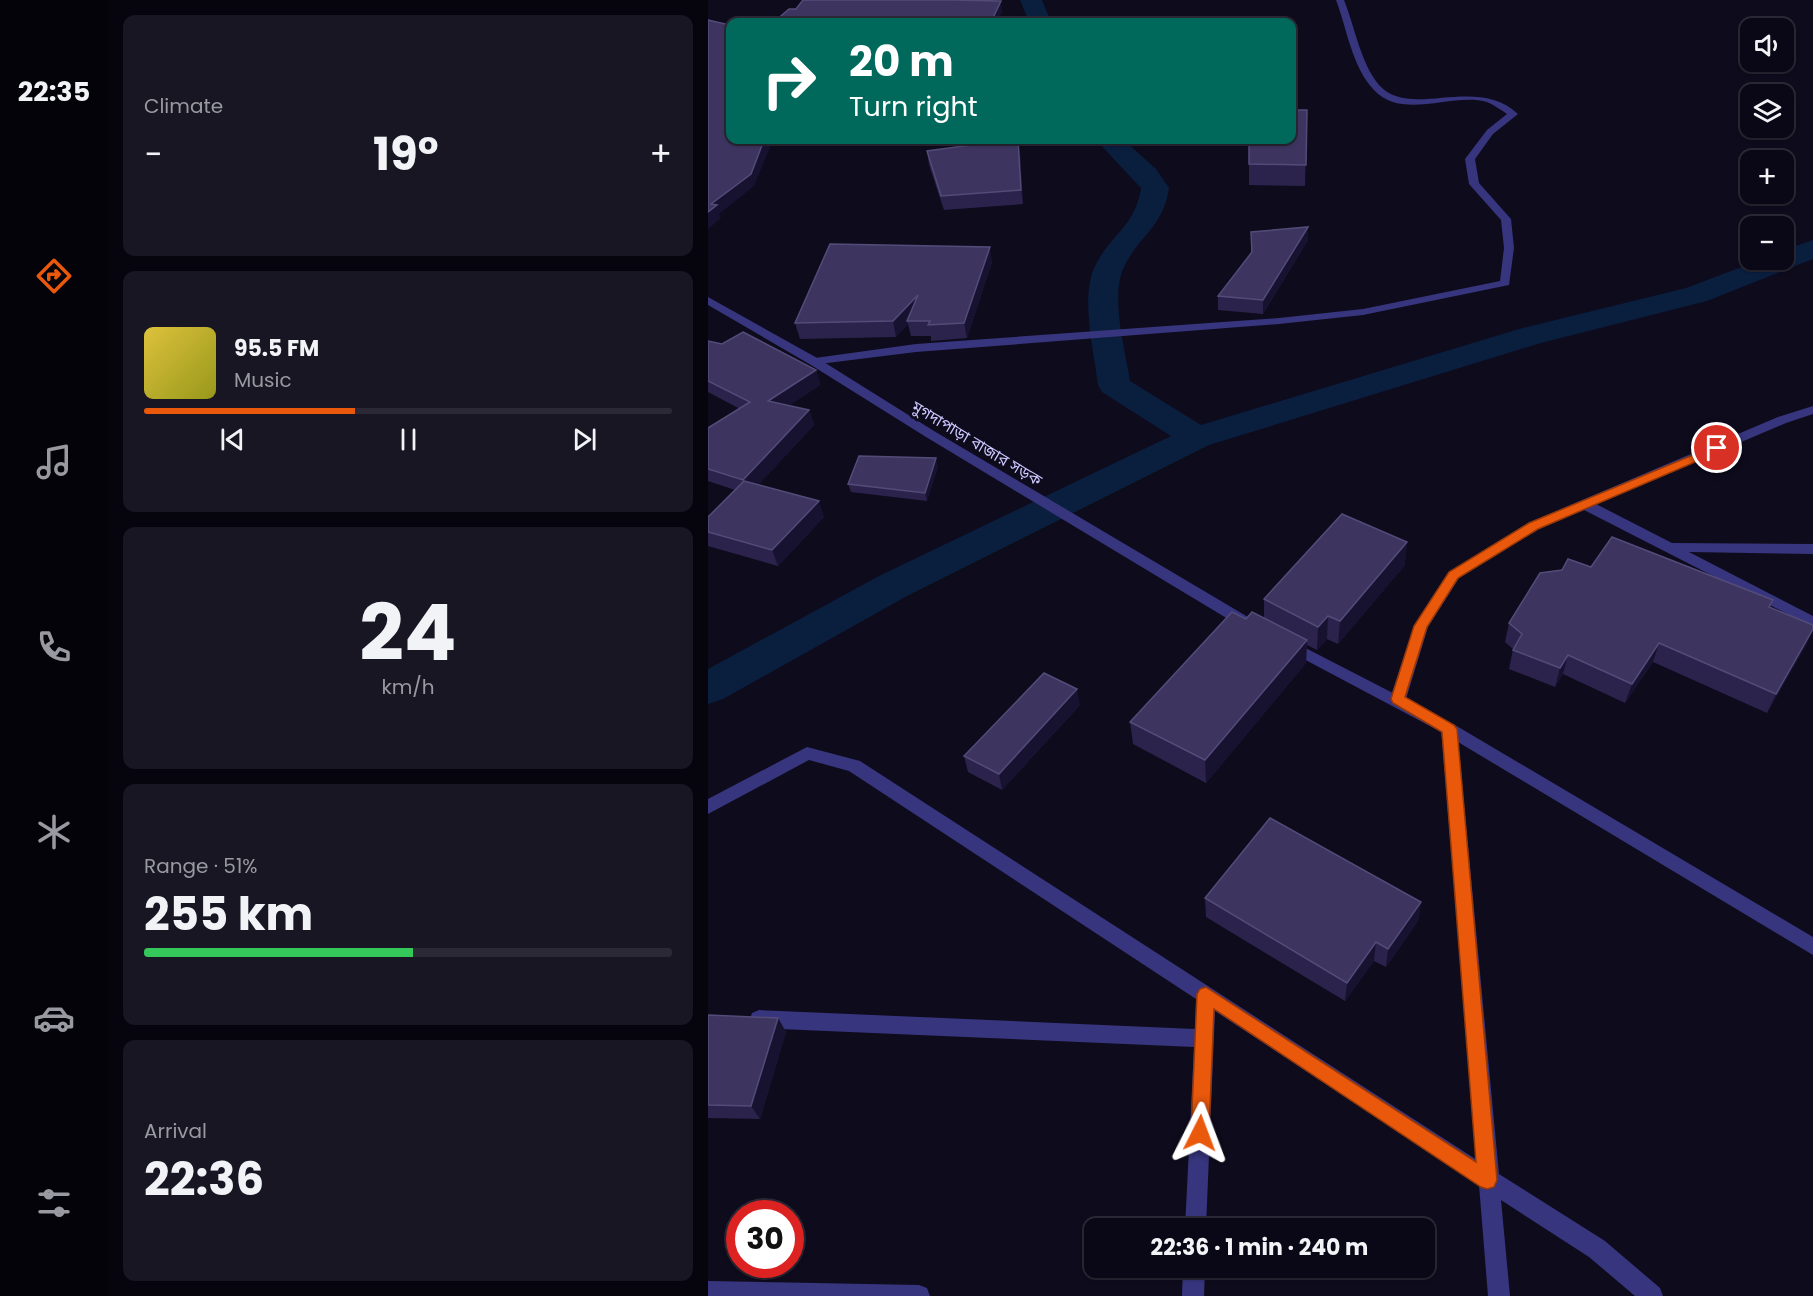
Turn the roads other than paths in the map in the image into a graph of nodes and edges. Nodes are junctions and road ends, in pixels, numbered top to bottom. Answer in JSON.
{"nodes":[{"id":1,"x":1340,"y":0,"type":"edge"},
{"id":2,"x":708,"y":300,"type":"edge"},
{"id":3,"x":815,"y":362,"type":"junction"},
{"id":4,"x":1813,"y":410,"type":"edge"},
{"id":5,"x":1586,"y":505,"type":"junction"},
{"id":6,"x":1672,"y":547,"type":"junction"},
{"id":7,"x":1813,"y":549,"type":"edge"},
{"id":8,"x":1813,"y":622,"type":"edge"},
{"id":9,"x":1398,"y":699,"type":"junction"},
{"id":10,"x":1449,"y":729,"type":"junction"},
{"id":11,"x":708,"y":807,"type":"edge"},
{"id":12,"x":1813,"y":947,"type":"edge"},
{"id":13,"x":1206,"y":994,"type":"junction"},
{"id":14,"x":743,"y":1018,"type":"edge"},
{"id":15,"x":1204,"y":1038,"type":"junction"},
{"id":16,"x":1487,"y":1180,"type":"junction"},
{"id":17,"x":1196,"y":1218,"type":"edge"},
{"id":18,"x":1194,"y":1278,"type":"edge"},
{"id":19,"x":708,"y":1292,"type":"edge"},
{"id":20,"x":919,"y":1296,"type":"edge"},
{"id":21,"x":1193,"y":1296,"type":"edge"},
{"id":22,"x":1499,"y":1296,"type":"edge"},
{"id":23,"x":1652,"y":1296,"type":"edge"}],
"edges":[{"from":1,"to":3,"type":"street"},
{"from":2,"to":3,"type":"street","name":"মুগদাপাড়া বাজার সড়ক"},
{"from":3,"to":9,"type":"street","name":"মুগদাপাড়া বাজার সড়ক"},
{"from":4,"to":5,"type":"street"},
{"from":5,"to":6,"type":"street"},
{"from":5,"to":9,"type":"street"},
{"from":6,"to":7,"type":"street"},
{"from":6,"to":8,"type":"street"},
{"from":9,"to":10,"type":"street","name":"মুগদাপাড়া বাজার সড়ক"},
{"from":10,"to":12,"type":"street","name":"মুগদাপাড়া বাজার সড়ক"},
{"from":10,"to":16,"type":"street"},
{"from":11,"to":13,"type":"street"},
{"from":13,"to":15,"type":"street"},
{"from":13,"to":16,"type":"street"},
{"from":14,"to":15,"type":"street"},
{"from":15,"to":17,"type":"street"},
{"from":16,"to":22,"type":"street"},
{"from":16,"to":23,"type":"street"},
{"from":18,"to":21,"type":"street"},
{"from":19,"to":20,"type":"street"}]}
